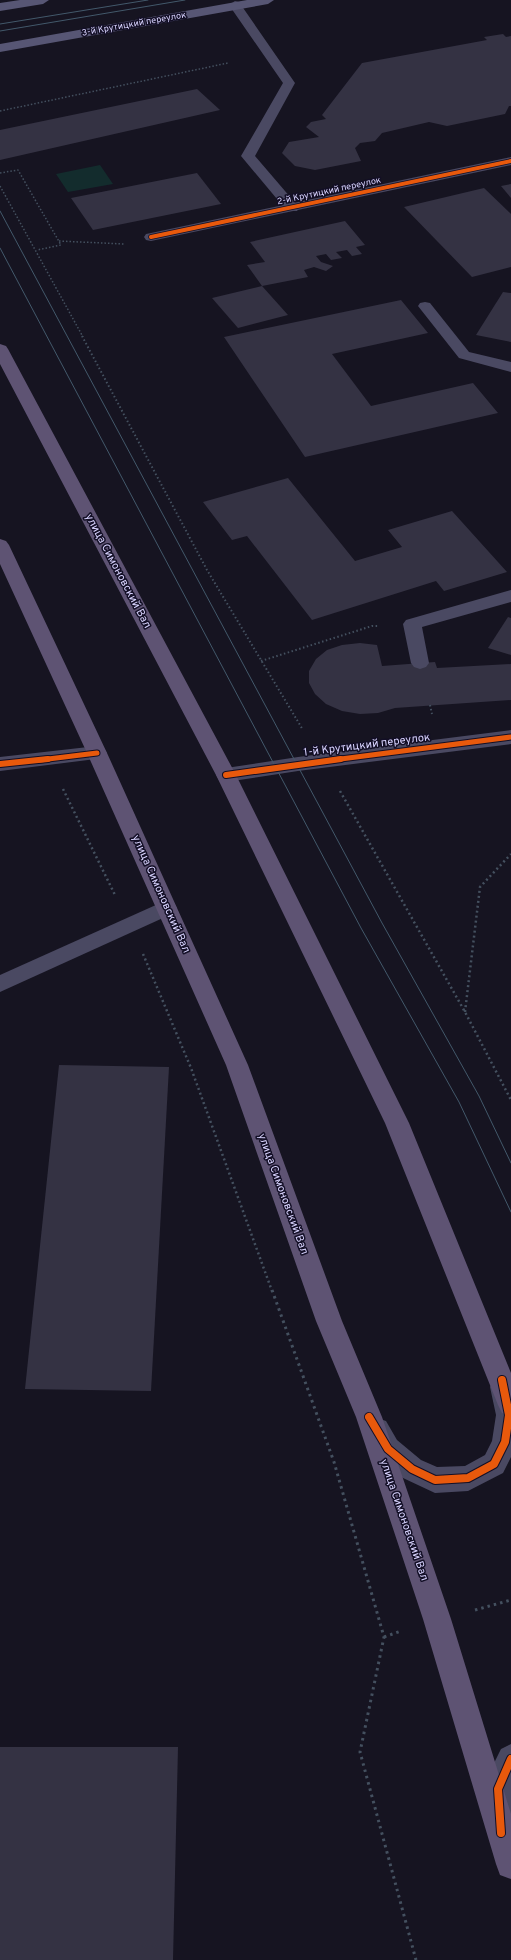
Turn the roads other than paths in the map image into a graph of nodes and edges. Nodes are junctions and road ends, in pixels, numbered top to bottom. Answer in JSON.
{"nodes":[{"id":1,"x":43,"y":0,"type":"edge"},
{"id":2,"x":268,"y":0,"type":"edge"},
{"id":3,"x":235,"y":5,"type":"junction"},
{"id":4,"x":0,"y":7,"type":"edge"},
{"id":5,"x":0,"y":48,"type":"edge"},
{"id":6,"x":511,"y":161,"type":"edge"},
{"id":7,"x":292,"y":208,"type":"junction"},
{"id":8,"x":152,"y":237,"type":"dead end"},
{"id":9,"x":425,"y":306,"type":"dead end"},
{"id":10,"x":0,"y":349,"type":"edge"},
{"id":11,"x":511,"y":367,"type":"edge"},
{"id":12,"x":0,"y":545,"type":"edge"},
{"id":13,"x":511,"y":596,"type":"edge"},
{"id":14,"x":420,"y":663,"type":"dead end"},
{"id":15,"x":511,"y":737,"type":"edge"},
{"id":16,"x":97,"y":753,"type":"junction"},
{"id":17,"x":0,"y":764,"type":"edge"},
{"id":18,"x":226,"y":775,"type":"junction"},
{"id":19,"x":167,"y":908,"type":"junction"},
{"id":20,"x":0,"y":984,"type":"edge"},
{"id":21,"x":502,"y":1380,"type":"junction"},
{"id":22,"x":511,"y":1405,"type":"edge"},
{"id":23,"x":368,"y":1417,"type":"junction"},
{"id":24,"x":511,"y":1759,"type":"edge"},
{"id":25,"x":501,"y":1833,"type":"junction"},
{"id":26,"x":511,"y":1864,"type":"edge"}],
"edges":[{"from":1,"to":4,"type":"main road"},
{"from":2,"to":3,"type":"main road","name":"3-й Крутицкий переулок"},
{"from":3,"to":5,"type":"main road","name":"3-й Крутицкий переулок"},
{"from":3,"to":7,"type":"lane"},
{"from":6,"to":7,"type":"street","name":"2-й Крутицкий переулок"},
{"from":7,"to":8,"type":"street","name":"2-й Крутицкий переулок"},
{"from":9,"to":11,"type":"lane"},
{"from":10,"to":18,"type":"main road","name":"улица Симоновский Вал"},
{"from":12,"to":16,"type":"main road","name":"улица Симоновский Вал"},
{"from":13,"to":14,"type":"lane"},
{"from":15,"to":18,"type":"street","name":"1-й Крутицкий переулок"},
{"from":16,"to":17,"type":"street"},
{"from":16,"to":19,"type":"main road","name":"улица Симоновский Вал"},
{"from":18,"to":21,"type":"main road","name":"улица Симоновский Вал"},
{"from":19,"to":20,"type":"lane"},
{"from":19,"to":23,"type":"main road","name":"улица Симоновский Вал"},
{"from":21,"to":22,"type":"main road","name":"улица Симоновский Вал"},
{"from":21,"to":23,"type":"street"},
{"from":23,"to":25,"type":"main road","name":"улица Симоновский Вал"},
{"from":24,"to":25,"type":"street"},
{"from":25,"to":26,"type":"main road","name":"улица Симоновский Вал"}]}
